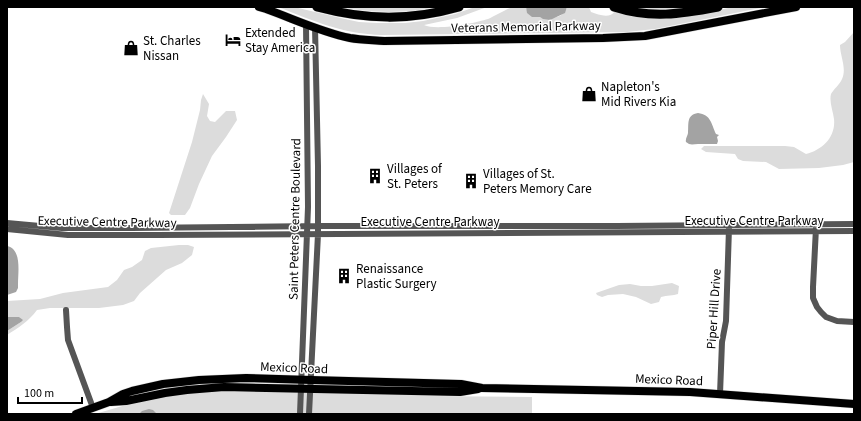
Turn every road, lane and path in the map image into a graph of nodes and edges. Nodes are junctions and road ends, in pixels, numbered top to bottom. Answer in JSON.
{"nodes":[{"id":1,"x":259,"y":7,"type":"edge"},
{"id":2,"x":317,"y":7,"type":"edge"},
{"id":3,"x":459,"y":7,"type":"edge"},
{"id":4,"x":614,"y":7,"type":"edge"},
{"id":5,"x":718,"y":7,"type":"edge"},
{"id":6,"x":796,"y":7,"type":"edge"},
{"id":7,"x":306,"y":24,"type":"junction"},
{"id":8,"x":316,"y":27,"type":"junction"},
{"id":9,"x":7,"y":223,"type":"edge"},
{"id":10,"x":816,"y":224,"type":"junction"},
{"id":11,"x":854,"y":224,"type":"edge"},
{"id":12,"x":729,"y":225,"type":"junction"},
{"id":13,"x":308,"y":226,"type":"junction"},
{"id":14,"x":318,"y":226,"type":"junction"},
{"id":15,"x":7,"y":229,"type":"edge"},
{"id":16,"x":816,"y":231,"type":"junction"},
{"id":17,"x":854,"y":231,"type":"edge"},
{"id":18,"x":728,"y":232,"type":"junction"},
{"id":19,"x":308,"y":234,"type":"junction"},
{"id":20,"x":318,"y":234,"type":"junction"},
{"id":21,"x":66,"y":310,"type":"dead end"},
{"id":22,"x":854,"y":322,"type":"edge"},
{"id":23,"x":301,"y":384,"type":"junction"},
{"id":24,"x":311,"y":385,"type":"junction"},
{"id":25,"x":720,"y":394,"type":"junction"},
{"id":26,"x":854,"y":404,"type":"edge"},
{"id":27,"x":93,"y":408,"type":"junction"},
{"id":28,"x":76,"y":414,"type":"edge"},
{"id":29,"x":300,"y":414,"type":"edge"},
{"id":30,"x":310,"y":414,"type":"edge"}],
"edges":[{"from":1,"to":7,"type":"main road","name":"Veterans Memorial Parkway"},
{"from":2,"to":3,"type":"highway"},
{"from":4,"to":5,"type":"highway"},
{"from":6,"to":8,"type":"main road","name":"Veterans Memorial Parkway"},
{"from":7,"to":8,"type":"main road","name":"Veterans Memorial Parkway"},
{"from":7,"to":13,"type":"street","name":"Saint Peters Centre Boulevard"},
{"from":8,"to":14,"type":"street","name":"Saint Peters Centre Boulevard"},
{"from":9,"to":13,"type":"street","name":"Executive Centre Parkway"},
{"from":10,"to":11,"type":"street","name":"Executive Centre Parkway"},
{"from":10,"to":12,"type":"street","name":"Executive Centre Parkway"},
{"from":10,"to":16,"type":"street"},
{"from":12,"to":14,"type":"street","name":"Executive Centre Parkway"},
{"from":12,"to":18,"type":"street","name":"Piper Hill Drive"},
{"from":13,"to":14,"type":"street","name":"Executive Centre Parkway"},
{"from":13,"to":19,"type":"street","name":"Saint Peters Centre Boulevard"},
{"from":14,"to":20,"type":"street","name":"Saint Peters Centre Boulevard"},
{"from":15,"to":19,"type":"street","name":"Executive Centre Parkway"},
{"from":16,"to":17,"type":"street","name":"Executive Centre Parkway"},
{"from":16,"to":18,"type":"street","name":"Executive Centre Parkway"},
{"from":16,"to":22,"type":"street"},
{"from":18,"to":20,"type":"street","name":"Executive Centre Parkway"},
{"from":18,"to":25,"type":"street","name":"Piper Hill Drive"},
{"from":19,"to":20,"type":"street","name":"Executive Centre Parkway"},
{"from":19,"to":23,"type":"street","name":"Saint Peters Centre Boulevard"},
{"from":20,"to":24,"type":"street","name":"Saint Peters Centre Boulevard"},
{"from":21,"to":27,"type":"street"},
{"from":23,"to":24,"type":"main road","name":"Mexico Road"},
{"from":23,"to":27,"type":"main road","name":"Mexico Road"},
{"from":23,"to":29,"type":"street","name":"Saint Peters Centre Boulevard"},
{"from":24,"to":25,"type":"main road","name":"Mexico Road"},
{"from":24,"to":30,"type":"street","name":"Saint Peters Centre Boulevard"},
{"from":25,"to":26,"type":"main road","name":"Mexico Road"},
{"from":27,"to":28,"type":"main road","name":"Mexico Road"}]}
